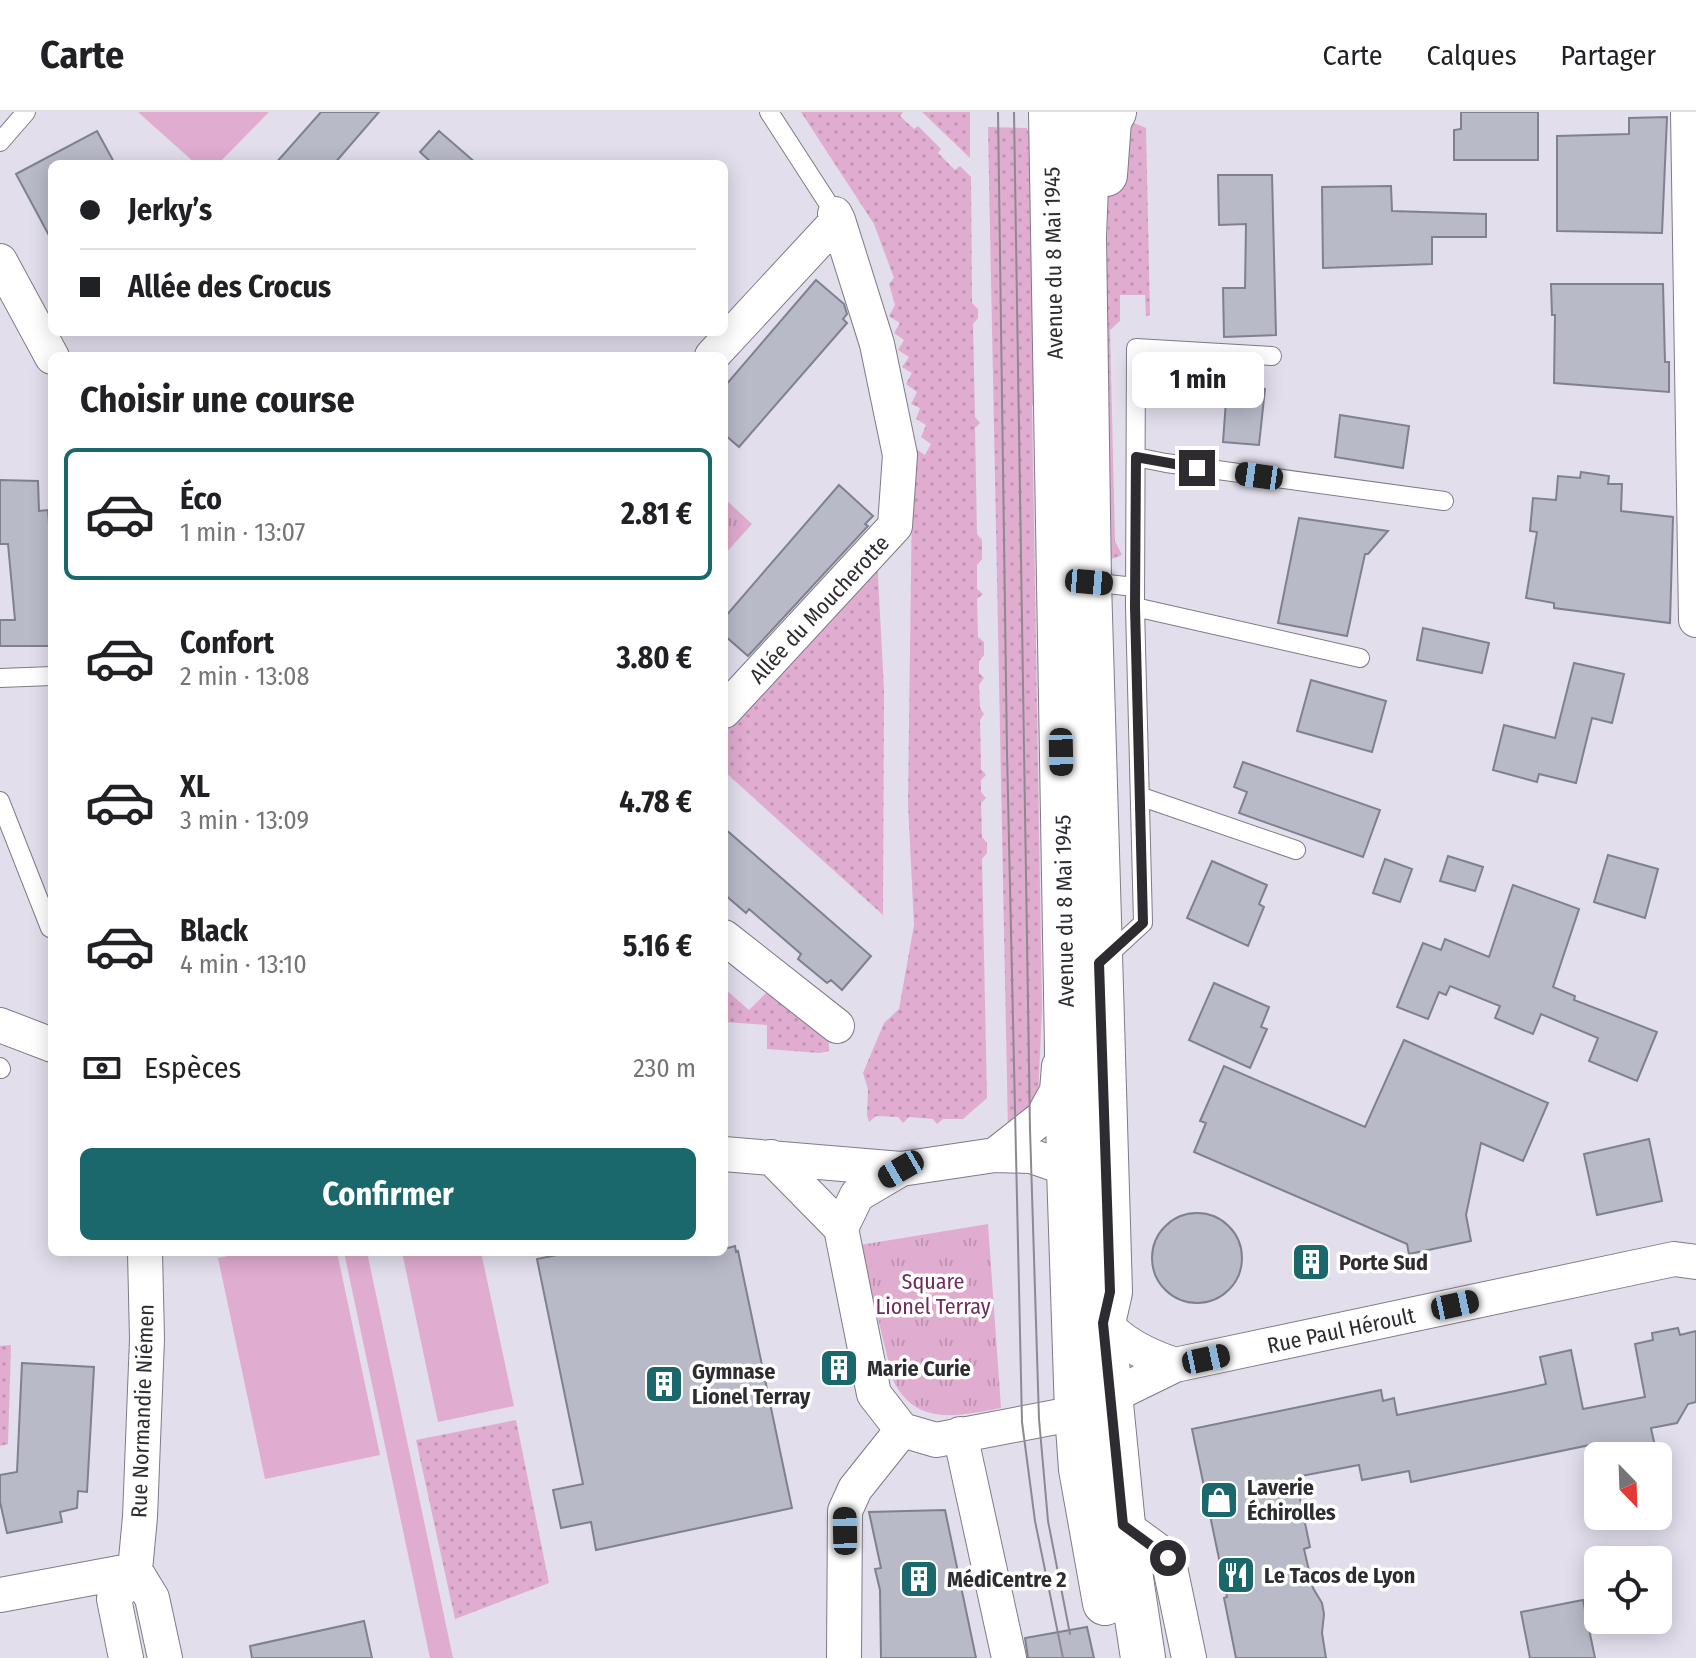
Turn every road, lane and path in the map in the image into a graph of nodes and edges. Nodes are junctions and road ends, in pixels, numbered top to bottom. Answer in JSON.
{"nodes":[{"id":1,"x":26,"y":112,"type":"edge"},
{"id":2,"x":769,"y":112,"type":"edge"},
{"id":3,"x":1027,"y":112,"type":"edge"},
{"id":4,"x":1089,"y":112,"type":"edge"},
{"id":5,"x":1115,"y":112,"type":"edge"},
{"id":6,"x":1688,"y":112,"type":"edge"},
{"id":7,"x":1057,"y":124,"type":"edge"},
{"id":8,"x":0,"y":142,"type":"edge"},
{"id":9,"x":836,"y":217,"type":"junction"},
{"id":10,"x":1084,"y":236,"type":"junction"},
{"id":11,"x":0,"y":261,"type":"edge"},
{"id":12,"x":49,"y":352,"type":"edge"},
{"id":13,"x":716,"y":352,"type":"edge"},
{"id":14,"x":1272,"y":356,"type":"dead end"},
{"id":15,"x":1136,"y":457,"type":"junction"},
{"id":16,"x":1444,"y":501,"type":"dead end"},
{"id":17,"x":1089,"y":582,"type":"junction"},
{"id":18,"x":1135,"y":587,"type":"junction"},
{"id":19,"x":1135,"y":607,"type":"junction"},
{"id":20,"x":1696,"y":620,"type":"edge"},
{"id":21,"x":1360,"y":658,"type":"dead end"},
{"id":22,"x":48,"y":676,"type":"edge"},
{"id":23,"x":0,"y":678,"type":"edge"},
{"id":24,"x":728,"y":707,"type":"edge"},
{"id":25,"x":1142,"y":797,"type":"junction"},
{"id":26,"x":0,"y":801,"type":"edge"},
{"id":27,"x":1296,"y":850,"type":"dead end"},
{"id":28,"x":48,"y":923,"type":"edge"},
{"id":29,"x":728,"y":940,"type":"edge"},
{"id":30,"x":1099,"y":963,"type":"junction"},
{"id":31,"x":1066,"y":997,"type":"junction"},
{"id":32,"x":0,"y":1025,"type":"edge"},
{"id":33,"x":837,"y":1026,"type":"dead end"},
{"id":34,"x":48,"y":1043,"type":"edge"},
{"id":35,"x":728,"y":1154,"type":"edge"},
{"id":36,"x":995,"y":1155,"type":"junction"},
{"id":37,"x":771,"y":1157,"type":"junction"},
{"id":38,"x":901,"y":1169,"type":"junction"},
{"id":39,"x":1069,"y":1169,"type":"junction"},
{"id":40,"x":841,"y":1228,"type":"junction"},
{"id":41,"x":145,"y":1256,"type":"edge"},
{"id":42,"x":1696,"y":1262,"type":"edge"},
{"id":43,"x":1103,"y":1323,"type":"junction"},
{"id":44,"x":1175,"y":1365,"type":"junction"},
{"id":45,"x":1094,"y":1404,"type":"junction"},
{"id":46,"x":902,"y":1430,"type":"junction"},
{"id":47,"x":960,"y":1434,"type":"junction"},
{"id":48,"x":1123,"y":1525,"type":"junction"},
{"id":49,"x":135,"y":1570,"type":"junction"},
{"id":50,"x":0,"y":1595,"type":"edge"},
{"id":51,"x":126,"y":1658,"type":"edge"},
{"id":52,"x":165,"y":1658,"type":"edge"},
{"id":53,"x":844,"y":1658,"type":"edge"},
{"id":54,"x":1009,"y":1658,"type":"edge"},
{"id":55,"x":1115,"y":1658,"type":"edge"},
{"id":56,"x":1143,"y":1658,"type":"edge"},
{"id":57,"x":1189,"y":1658,"type":"edge"}],
"edges":[{"from":1,"to":8,"type":"lane"},
{"from":2,"to":9,"type":"lane"},
{"from":3,"to":7,"type":"street"},
{"from":4,"to":10,"type":"main road","name":"Avenue du 8 Mai 1945"},
{"from":5,"to":10,"type":"street"},
{"from":6,"to":20,"type":"street"},
{"from":7,"to":10,"type":"street"},
{"from":7,"to":31,"type":"main road","name":"Avenue du 8 Mai 1945"},
{"from":9,"to":13,"type":"street"},
{"from":9,"to":24,"type":"street","name":"Allée du Moucherotte"},
{"from":10,"to":17,"type":"main road","name":"Avenue du 8 Mai 1945"},
{"from":11,"to":12,"type":"street"},
{"from":14,"to":15,"type":"lane"},
{"from":15,"to":16,"type":"lane"},
{"from":15,"to":18,"type":"lane"},
{"from":17,"to":18,"type":"lane"},
{"from":17,"to":30,"type":"main road","name":"Avenue du 8 Mai 1945"},
{"from":18,"to":19,"type":"lane"},
{"from":19,"to":21,"type":"lane"},
{"from":19,"to":25,"type":"lane"},
{"from":22,"to":23,"type":"lane"},
{"from":25,"to":27,"type":"lane"},
{"from":25,"to":30,"type":"lane"},
{"from":26,"to":28,"type":"lane"},
{"from":29,"to":33,"type":"street"},
{"from":30,"to":43,"type":"main road","name":"Avenue du 8 Mai 1945"},
{"from":31,"to":36,"type":"street"},
{"from":31,"to":39,"type":"main road","name":"Avenue du 8 Mai 1945"},
{"from":32,"to":34,"type":"street"},
{"from":35,"to":37,"type":"street"},
{"from":36,"to":38,"type":"street"},
{"from":36,"to":39,"type":"street"},
{"from":37,"to":38,"type":"street"},
{"from":37,"to":40,"type":"street"},
{"from":38,"to":40,"type":"street"},
{"from":39,"to":43,"type":"street"},
{"from":39,"to":45,"type":"main road","name":"Avenue du 8 Mai 1945"},
{"from":40,"to":46,"type":"street"},
{"from":41,"to":49,"type":"street","name":"Rue Normandie Niémen"},
{"from":42,"to":44,"type":"street","name":"Rue Paul Héroult"},
{"from":43,"to":44,"type":"street"},
{"from":43,"to":45,"type":"main road","name":"Avenue du 8 Mai 1945"},
{"from":44,"to":45,"type":"street","name":"Rue Paul Héroult"},
{"from":45,"to":47,"type":"street","name":"Rue Paul Héroult"},
{"from":45,"to":48,"type":"main road","name":"Avenue du 8 Mai 1945"},
{"from":45,"to":55,"type":"main road","name":"Avenue du 8 Mai 1945"},
{"from":46,"to":47,"type":"street","name":"Rue Paul Héroult"},
{"from":46,"to":53,"type":"street"},
{"from":47,"to":54,"type":"street"},
{"from":48,"to":56,"type":"main road","name":"Avenue du 8 Mai 1945"},
{"from":48,"to":57,"type":"street"},
{"from":49,"to":50,"type":"street"},
{"from":49,"to":51,"type":"street","name":"Rue Normandie Niémen"},
{"from":49,"to":52,"type":"street"}]}
